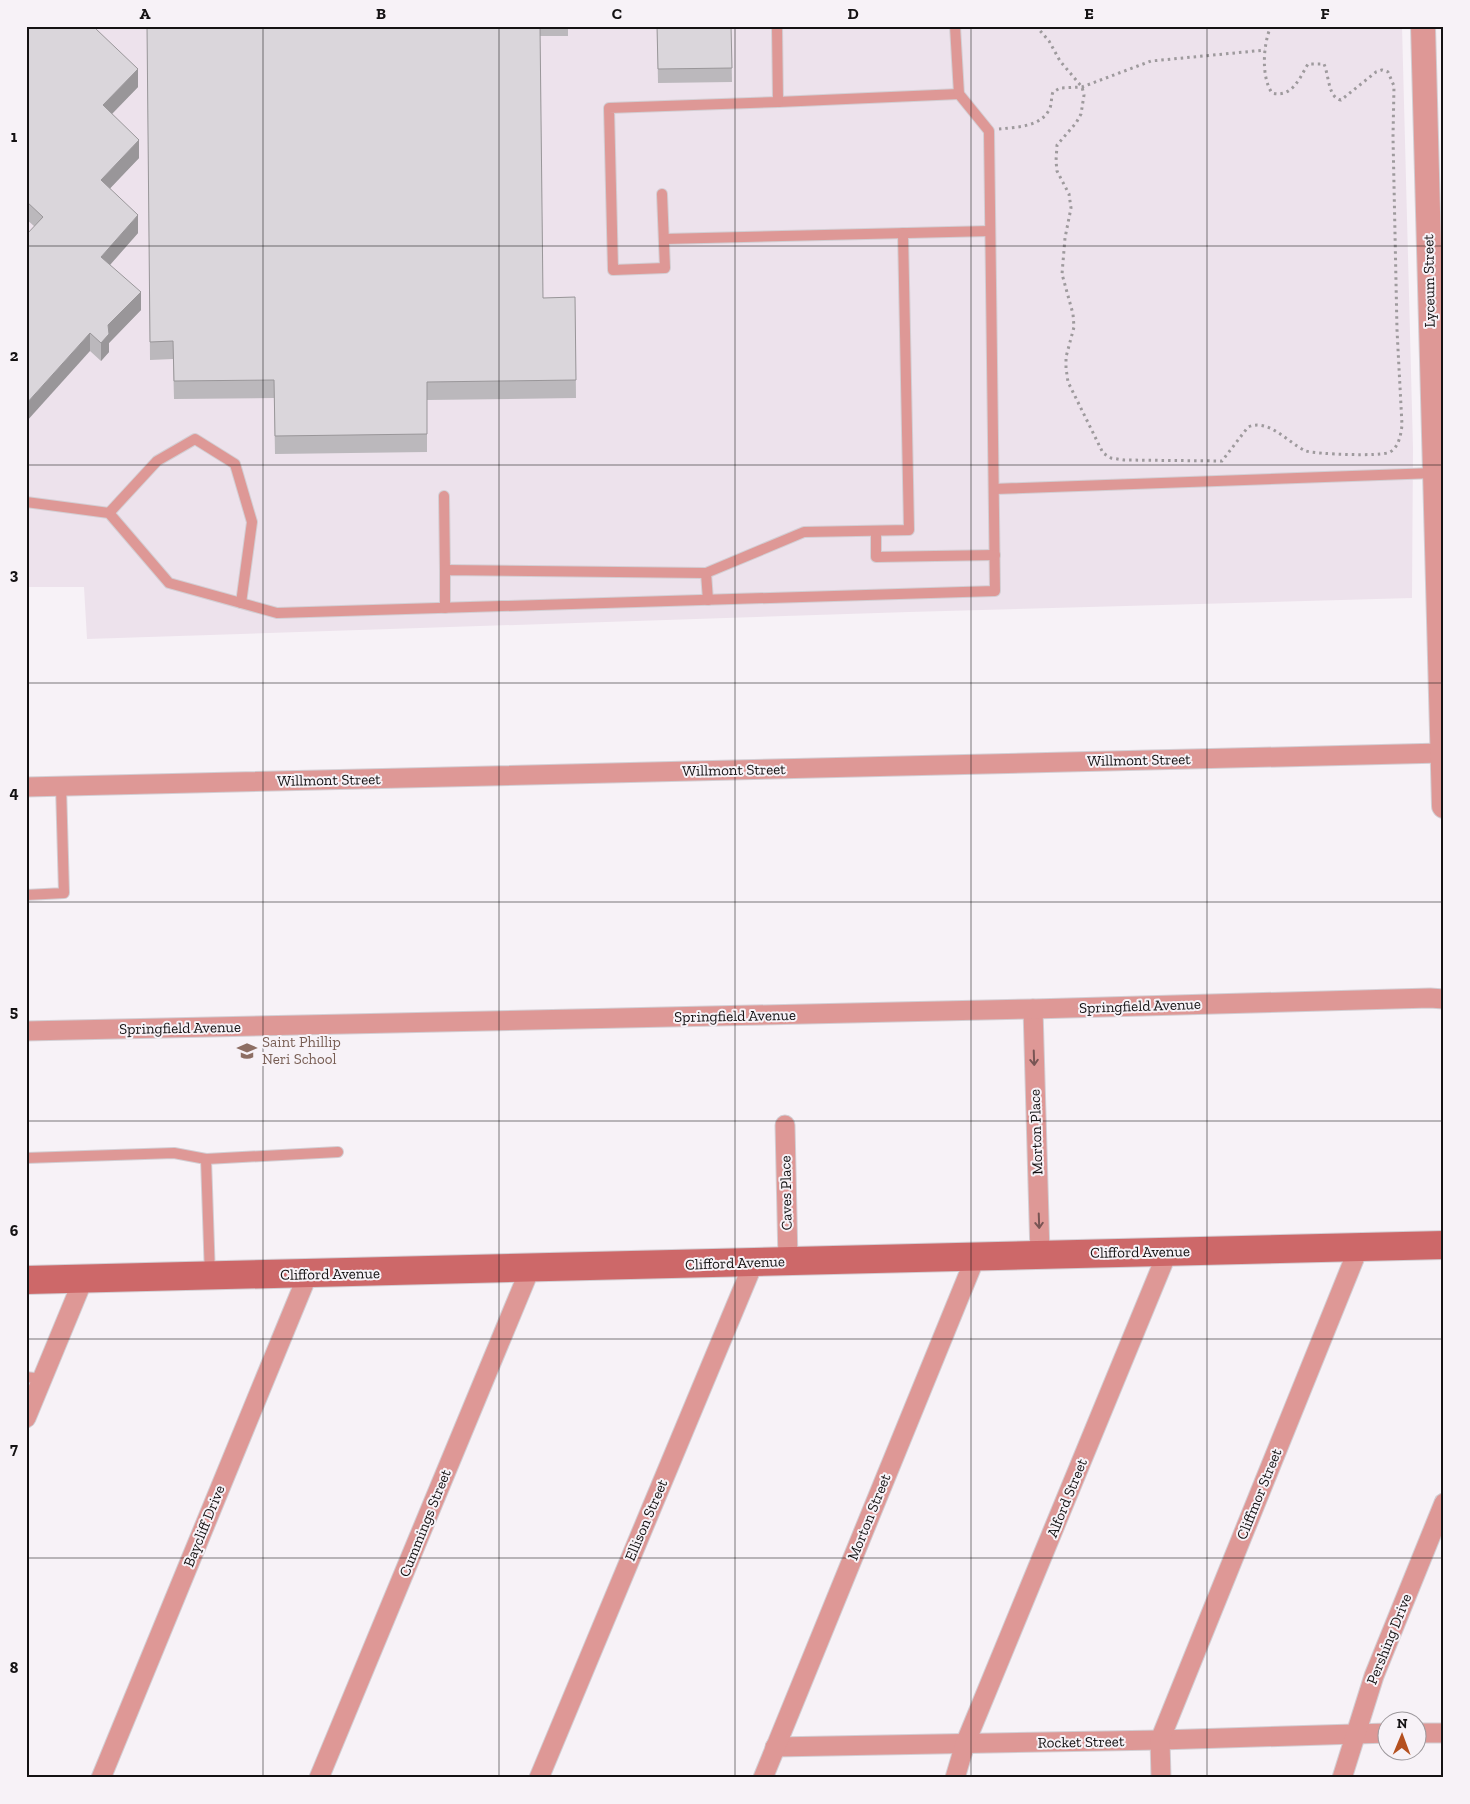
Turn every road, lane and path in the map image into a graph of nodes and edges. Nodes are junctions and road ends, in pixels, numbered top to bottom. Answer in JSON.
{"nodes":[{"id":1,"x":777,"y":26,"type":"edge"},
{"id":2,"x":956,"y":26,"type":"edge"},
{"id":3,"x":1036,"y":26,"type":"edge"},
{"id":4,"x":1271,"y":26,"type":"edge"},
{"id":5,"x":1423,"y":26,"type":"edge"},
{"id":6,"x":1265,"y":50,"type":"junction"},
{"id":7,"x":1082,"y":87,"type":"junction"},
{"id":8,"x":959,"y":94,"type":"junction"},
{"id":9,"x":778,"y":102,"type":"junction"},
{"id":10,"x":989,"y":131,"type":"junction"},
{"id":11,"x":662,"y":194,"type":"dead end"},
{"id":12,"x":990,"y":231,"type":"junction"},
{"id":13,"x":903,"y":233,"type":"junction"},
{"id":14,"x":664,"y":239,"type":"junction"},
{"id":15,"x":1439,"y":473,"type":"edge"},
{"id":16,"x":994,"y":489,"type":"junction"},
{"id":17,"x":444,"y":496,"type":"dead end"},
{"id":18,"x":26,"y":502,"type":"edge"},
{"id":19,"x":109,"y":513,"type":"junction"},
{"id":20,"x":876,"y":531,"type":"junction"},
{"id":21,"x":995,"y":555,"type":"junction"},
{"id":22,"x":445,"y":570,"type":"junction"},
{"id":23,"x":706,"y":573,"type":"junction"},
{"id":24,"x":708,"y":600,"type":"junction"},
{"id":25,"x":241,"y":603,"type":"junction"},
{"id":26,"x":445,"y":608,"type":"junction"},
{"id":27,"x":1442,"y":753,"type":"junction"},
{"id":28,"x":61,"y":786,"type":"junction"},
{"id":29,"x":26,"y":787,"type":"edge"},
{"id":30,"x":1444,"y":806,"type":"edge"},
{"id":31,"x":26,"y":895,"type":"edge"},
{"id":32,"x":1444,"y":999,"type":"edge"},
{"id":33,"x":1033,"y":1010,"type":"junction"},
{"id":34,"x":26,"y":1031,"type":"edge"},
{"id":35,"x":785,"y":1125,"type":"dead end"},
{"id":36,"x":338,"y":1152,"type":"dead end"},
{"id":37,"x":26,"y":1158,"type":"edge"},
{"id":38,"x":206,"y":1159,"type":"junction"},
{"id":39,"x":1444,"y":1245,"type":"edge"},
{"id":40,"x":1359,"y":1247,"type":"junction"},
{"id":41,"x":1168,"y":1251,"type":"junction"},
{"id":42,"x":1040,"y":1254,"type":"junction"},
{"id":43,"x":976,"y":1256,"type":"junction"},
{"id":44,"x":788,"y":1261,"type":"junction"},
{"id":45,"x":754,"y":1262,"type":"junction"},
{"id":46,"x":530,"y":1268,"type":"junction"},
{"id":47,"x":308,"y":1274,"type":"junction"},
{"id":48,"x":210,"y":1277,"type":"junction"},
{"id":49,"x":26,"y":1280,"type":"edge"},
{"id":50,"x":83,"y":1280,"type":"junction"},
{"id":51,"x":34,"y":1378,"type":"edge"},
{"id":52,"x":26,"y":1418,"type":"edge"},
{"id":53,"x":1444,"y":1504,"type":"edge"},
{"id":54,"x":1355,"y":1733,"type":"junction"},
{"id":55,"x":1378,"y":1733,"type":"edge"},
{"id":56,"x":1428,"y":1733,"type":"edge"},
{"id":57,"x":1444,"y":1733,"type":"edge"},
{"id":58,"x":1160,"y":1740,"type":"junction"},
{"id":59,"x":966,"y":1744,"type":"junction"},
{"id":60,"x":775,"y":1747,"type":"junction"},
{"id":61,"x":101,"y":1778,"type":"edge"},
{"id":62,"x":319,"y":1778,"type":"edge"},
{"id":63,"x":539,"y":1778,"type":"edge"},
{"id":64,"x":763,"y":1778,"type":"edge"},
{"id":65,"x":955,"y":1778,"type":"edge"},
{"id":66,"x":1161,"y":1778,"type":"edge"},
{"id":67,"x":1342,"y":1778,"type":"edge"}],
"edges":[{"from":1,"to":9,"type":"lane"},
{"from":2,"to":8,"type":"lane"},
{"from":3,"to":7,"type":"path"},
{"from":4,"to":6,"type":"path"},
{"from":5,"to":15,"type":"street","name":"Lyceum Street"},
{"from":6,"to":7,"type":"path"},
{"from":6,"to":7,"type":"path"},
{"from":7,"to":10,"type":"path"},
{"from":8,"to":9,"type":"lane"},
{"from":8,"to":10,"type":"lane"},
{"from":9,"to":14,"type":"lane"},
{"from":10,"to":12,"type":"lane"},
{"from":11,"to":14,"type":"lane"},
{"from":12,"to":13,"type":"lane"},
{"from":12,"to":16,"type":"lane"},
{"from":13,"to":14,"type":"lane"},
{"from":13,"to":20,"type":"lane"},
{"from":15,"to":16,"type":"lane"},
{"from":15,"to":27,"type":"street","name":"Lyceum Street"},
{"from":16,"to":21,"type":"lane"},
{"from":17,"to":22,"type":"lane"},
{"from":18,"to":19,"type":"lane"},
{"from":19,"to":25,"type":"lane"},
{"from":19,"to":25,"type":"lane"},
{"from":20,"to":21,"type":"lane"},
{"from":20,"to":23,"type":"lane"},
{"from":21,"to":24,"type":"lane"},
{"from":22,"to":23,"type":"lane"},
{"from":22,"to":26,"type":"lane"},
{"from":23,"to":24,"type":"lane"},
{"from":24,"to":26,"type":"lane"},
{"from":25,"to":26,"type":"lane"},
{"from":27,"to":28,"type":"street","name":"Willmont Street"},
{"from":27,"to":30,"type":"street","name":"Lyceum Street"},
{"from":28,"to":29,"type":"street","name":"Willmont Street"},
{"from":28,"to":31,"type":"lane"},
{"from":32,"to":33,"type":"street","name":"Springfield Avenue"},
{"from":33,"to":34,"type":"street","name":"Springfield Avenue"},
{"from":33,"to":42,"type":"street","name":"Morton Place","one_way":true},
{"from":35,"to":44,"type":"street","name":"Caves Place"},
{"from":36,"to":38,"type":"lane"},
{"from":37,"to":38,"type":"lane"},
{"from":38,"to":48,"type":"lane"},
{"from":39,"to":40,"type":"main road","name":"Clifford Avenue"},
{"from":40,"to":41,"type":"main road","name":"Clifford Avenue"},
{"from":40,"to":58,"type":"street","name":"Cliffmor Street"},
{"from":41,"to":42,"type":"main road","name":"Clifford Avenue"},
{"from":41,"to":59,"type":"street","name":"Alford Street"},
{"from":42,"to":43,"type":"main road","name":"Clifford Avenue"},
{"from":43,"to":44,"type":"main road","name":"Clifford Avenue"},
{"from":43,"to":60,"type":"street","name":"Morton Street"},
{"from":44,"to":45,"type":"main road","name":"Clifford Avenue"},
{"from":45,"to":46,"type":"main road","name":"Clifford Avenue"},
{"from":45,"to":63,"type":"street","name":"Ellison Street"},
{"from":46,"to":47,"type":"main road","name":"Clifford Avenue"},
{"from":46,"to":62,"type":"street","name":"Cummings Street"},
{"from":47,"to":48,"type":"main road","name":"Clifford Avenue"},
{"from":47,"to":61,"type":"street","name":"Baycliff Drive"},
{"from":48,"to":50,"type":"main road","name":"Clifford Avenue"},
{"from":49,"to":50,"type":"main road","name":"Clifford Avenue"},
{"from":50,"to":51,"type":"street"},
{"from":51,"to":52,"type":"street"},
{"from":53,"to":54,"type":"street","name":"Pershing Drive"},
{"from":54,"to":55,"type":"street","name":"Rocket Street"},
{"from":54,"to":58,"type":"street","name":"Rocket Street"},
{"from":54,"to":67,"type":"street","name":"Pershing Drive"},
{"from":56,"to":57,"type":"street"},
{"from":58,"to":59,"type":"street","name":"Rocket Street"},
{"from":58,"to":66,"type":"street"},
{"from":59,"to":60,"type":"street","name":"Rocket Street"},
{"from":59,"to":65,"type":"street","name":"Alford Street"},
{"from":60,"to":64,"type":"street","name":"Morton Street"}]}
